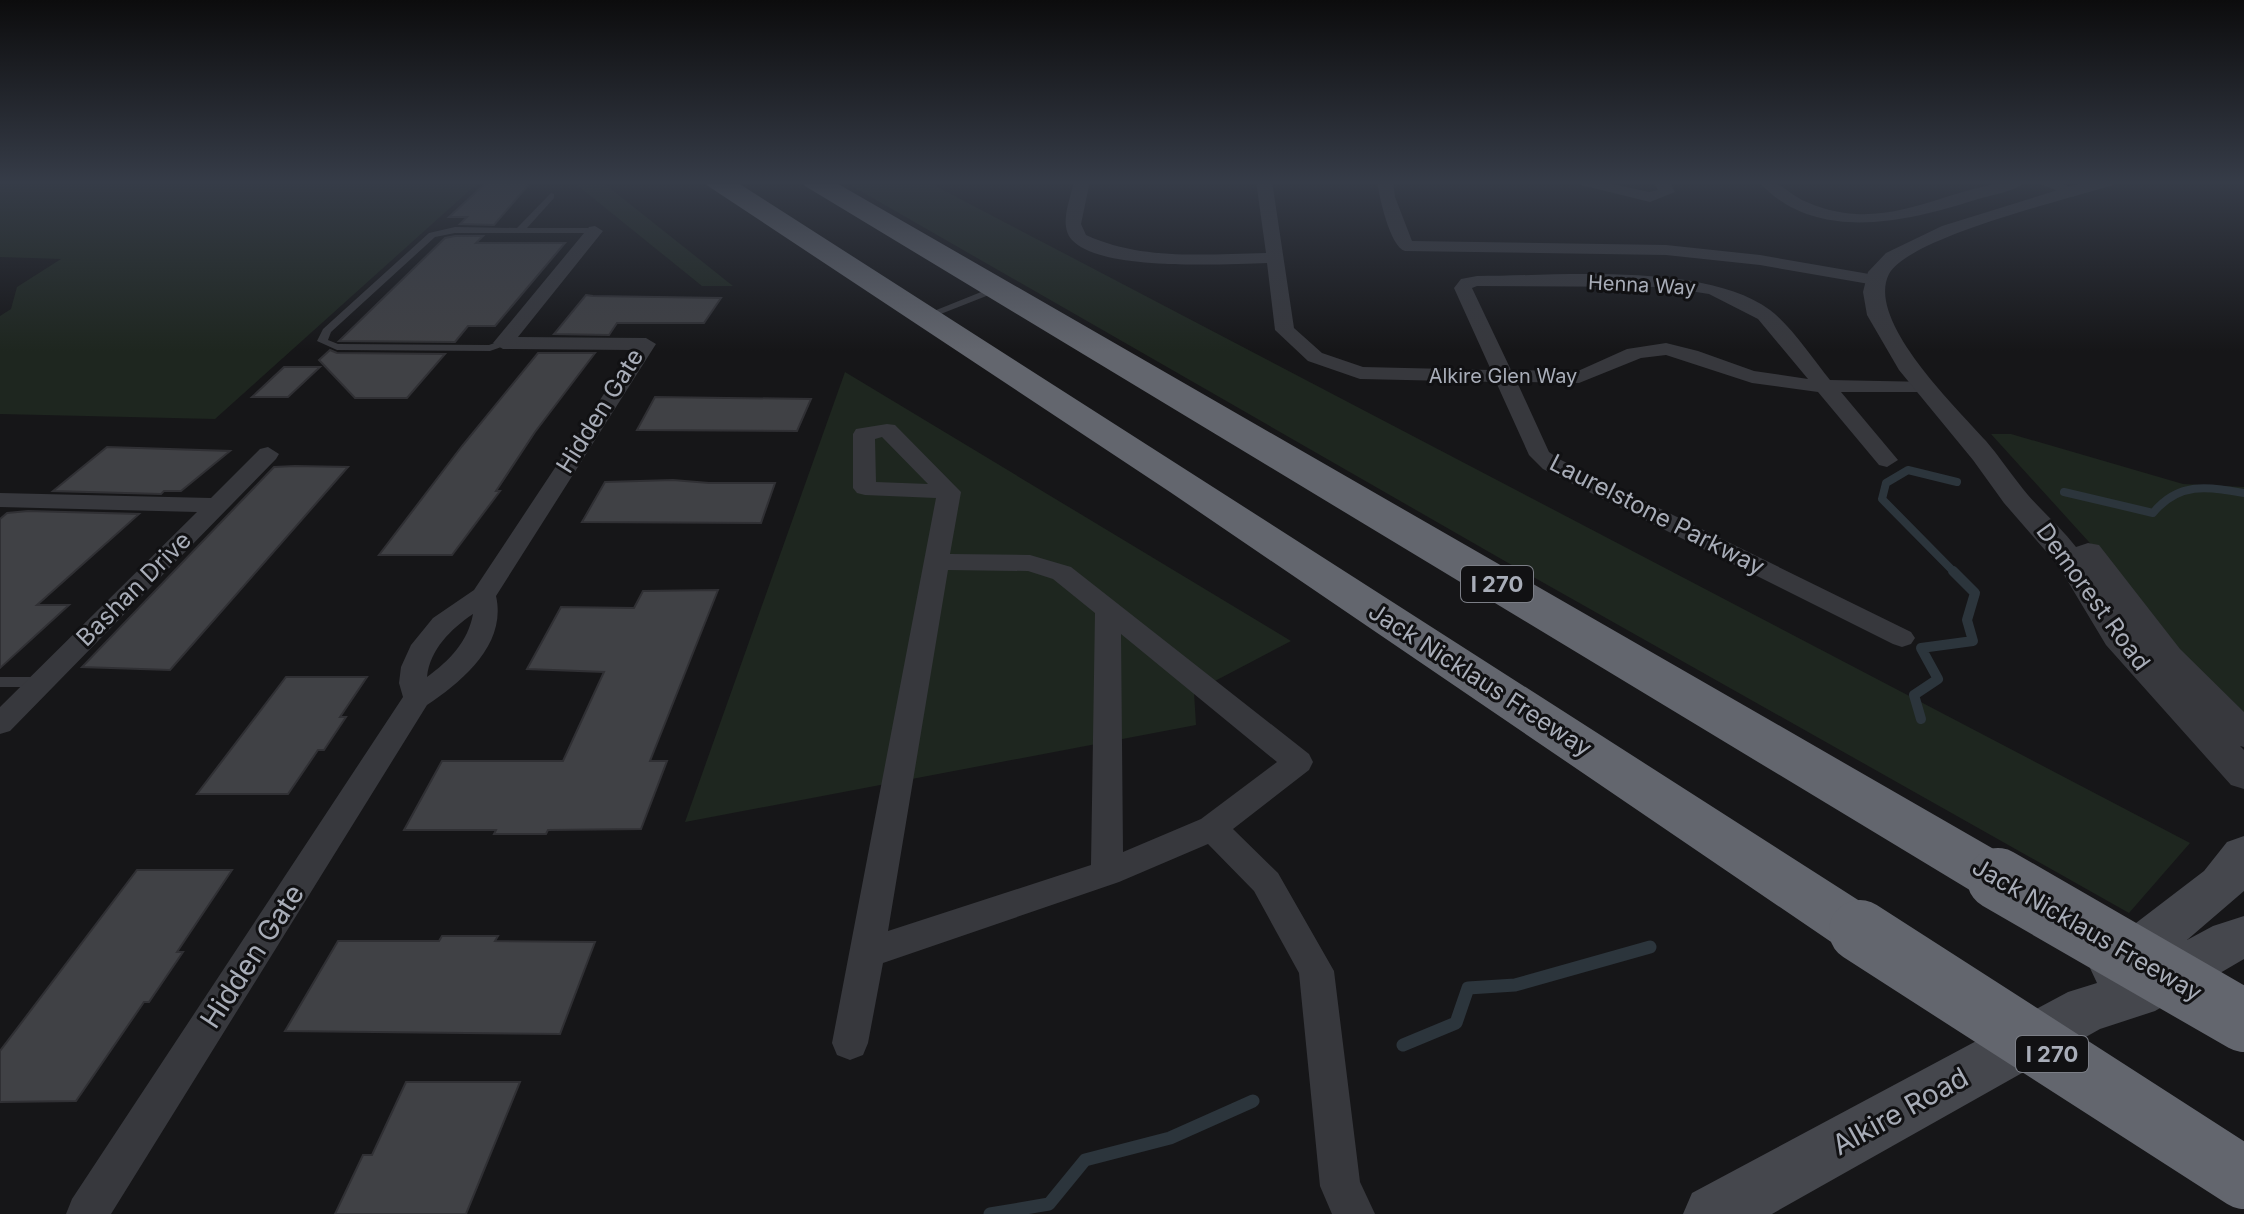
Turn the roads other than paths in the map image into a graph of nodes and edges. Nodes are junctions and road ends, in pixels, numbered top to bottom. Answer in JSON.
{"nodes":[{"id":1,"x":429,"y":238,"type":"edge"},
{"id":2,"x":590,"y":238,"type":"edge"},
{"id":3,"x":803,"y":238,"type":"edge"},
{"id":4,"x":909,"y":238,"type":"edge"},
{"id":5,"x":1079,"y":238,"type":"edge"},
{"id":6,"x":1271,"y":238,"type":"edge"},
{"id":7,"x":1402,"y":238,"type":"edge"},
{"id":8,"x":1933,"y":238,"type":"edge"},
{"id":9,"x":1274,"y":258,"type":"junction"},
{"id":10,"x":1875,"y":280,"type":"junction"},
{"id":11,"x":1467,"y":283,"type":"joint"},
{"id":12,"x":996,"y":289,"type":"junction"},
{"id":13,"x":924,"y":317,"type":"junction"},
{"id":14,"x":503,"y":343,"type":"junction"},
{"id":15,"x":1504,"y":378,"type":"junction"},
{"id":16,"x":1823,"y":384,"type":"junction"},
{"id":17,"x":1924,"y":386,"type":"junction"},
{"id":18,"x":1980,"y":450,"type":"junction"},
{"id":19,"x":268,"y":454,"type":"dead end"},
{"id":20,"x":1887,"y":460,"type":"dead end"},
{"id":21,"x":949,"y":492,"type":"dead end"},
{"id":22,"x":0,"y":500,"type":"edge"},
{"id":23,"x":216,"y":505,"type":"junction"},
{"id":24,"x":938,"y":562,"type":"junction"},
{"id":25,"x":483,"y":596,"type":"junction"},
{"id":26,"x":1108,"y":609,"type":"junction"},
{"id":27,"x":1902,"y":638,"type":"dead end"},
{"id":28,"x":0,"y":682,"type":"edge"},
{"id":29,"x":41,"y":682,"type":"junction"},
{"id":30,"x":417,"y":698,"type":"junction"},
{"id":31,"x":0,"y":724,"type":"edge"},
{"id":32,"x":2244,"y":734,"type":"edge"},
{"id":33,"x":2244,"y":775,"type":"edge"},
{"id":34,"x":1212,"y":828,"type":"junction"},
{"id":35,"x":2244,"y":855,"type":"edge"},
{"id":36,"x":1107,"y":873,"type":"junction"},
{"id":37,"x":2244,"y":937,"type":"edge"},
{"id":38,"x":867,"y":953,"type":"junction"},
{"id":39,"x":2087,"y":1009,"type":"junction"},
{"id":40,"x":2244,"y":1021,"type":"edge"},
{"id":41,"x":850,"y":1043,"type":"dead end"},
{"id":42,"x":2244,"y":1178,"type":"edge"},
{"id":43,"x":87,"y":1214,"type":"edge"},
{"id":44,"x":1354,"y":1214,"type":"edge"},
{"id":45,"x":1713,"y":1214,"type":"edge"}],
"edges":[{"from":1,"to":14,"type":"lane"},
{"from":2,"to":14,"type":"street"},
{"from":3,"to":13,"type":"highway","name":"Jack Nicklaus Freeway","number":"I 270"},
{"from":4,"to":12,"type":"highway","name":"Jack Nicklaus Freeway","number":"I 270"},
{"from":5,"to":9,"type":"street"},
{"from":6,"to":9,"type":"street","name":"Alkire Glen Way"},
{"from":7,"to":10,"type":"street"},
{"from":8,"to":10,"type":"street"},
{"from":9,"to":15,"type":"street","name":"Alkire Glen Way"},
{"from":10,"to":17,"type":"street","name":"Demorest Road"},
{"from":11,"to":15,"type":"street","name":"Laurelstone Parkway"},
{"from":11,"to":16,"type":"street","name":"Henna Way"},
{"from":12,"to":13,"type":"lane"},
{"from":12,"to":40,"type":"highway","name":"Jack Nicklaus Freeway","number":"I 270","bridge":true},
{"from":13,"to":42,"type":"highway","name":"Jack Nicklaus Freeway","number":"I 270","bridge":true},
{"from":14,"to":25,"type":"street","name":"Hidden Gate"},
{"from":15,"to":16,"type":"street","name":"Alkire Glen Way"},
{"from":15,"to":27,"type":"street","name":"Laurelstone Parkway"},
{"from":16,"to":17,"type":"street","name":"Alkire Glen Way"},
{"from":16,"to":20,"type":"street","name":"Henna Way"},
{"from":17,"to":18,"type":"street","name":"Demorest Road"},
{"from":18,"to":32,"type":"street","name":"Demorest Road"},
{"from":18,"to":33,"type":"street","name":"Demorest Road"},
{"from":19,"to":23,"type":"street","name":"Bashan Drive"},
{"from":21,"to":24,"type":"street"},
{"from":22,"to":23,"type":"street"},
{"from":23,"to":29,"type":"street","name":"Bashan Drive"},
{"from":24,"to":26,"type":"street"},
{"from":24,"to":38,"type":"street"},
{"from":25,"to":30,"type":"street","name":"Hidden Gate"},
{"from":25,"to":30,"type":"street","name":"Hidden Gate"},
{"from":26,"to":34,"type":"street"},
{"from":26,"to":36,"type":"street"},
{"from":28,"to":29,"type":"lane"},
{"from":29,"to":31,"type":"street","name":"Bashan Drive"},
{"from":30,"to":43,"type":"street","name":"Hidden Gate"},
{"from":34,"to":36,"type":"street"},
{"from":34,"to":44,"type":"street"},
{"from":35,"to":39,"type":"main road"},
{"from":36,"to":38,"type":"street"},
{"from":37,"to":39,"type":"main road","name":"Alkire Road"},
{"from":38,"to":41,"type":"street"},
{"from":39,"to":45,"type":"main road","name":"Alkire Road"}]}
